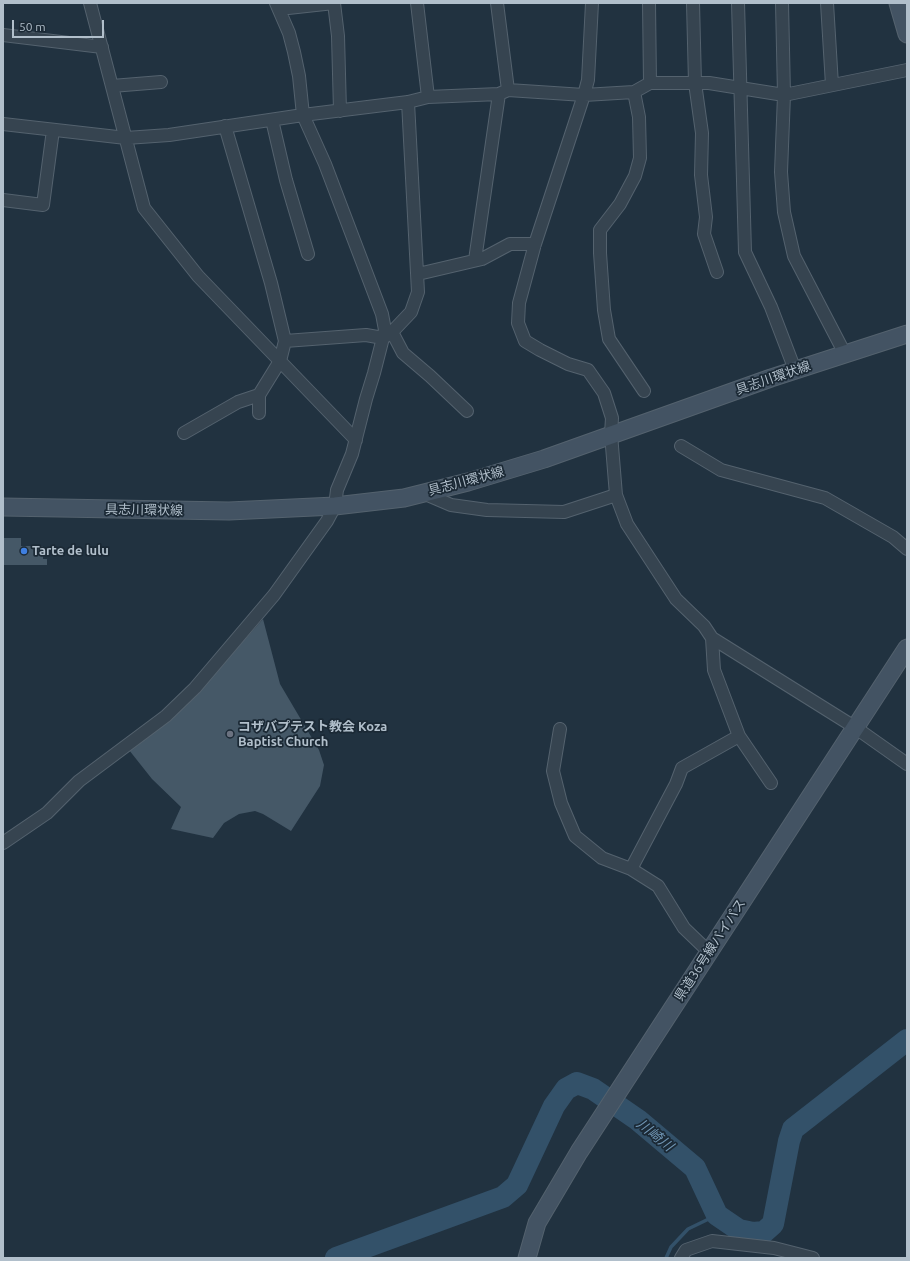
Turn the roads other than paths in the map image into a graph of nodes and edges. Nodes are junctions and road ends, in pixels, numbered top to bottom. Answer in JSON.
{"nodes":[{"id":1,"x":90,"y":3,"type":"edge"},
{"id":2,"x":334,"y":3,"type":"edge"},
{"id":3,"x":417,"y":3,"type":"edge"},
{"id":4,"x":498,"y":3,"type":"edge"},
{"id":5,"x":592,"y":3,"type":"edge"},
{"id":6,"x":649,"y":3,"type":"edge"},
{"id":7,"x":694,"y":3,"type":"edge"},
{"id":8,"x":738,"y":3,"type":"edge"},
{"id":9,"x":782,"y":3,"type":"edge"},
{"id":10,"x":827,"y":3,"type":"edge"},
{"id":11,"x":898,"y":3,"type":"edge"},
{"id":12,"x":278,"y":5,"type":"edge"},
{"id":13,"x":907,"y":34,"type":"edge"},
{"id":14,"x":3,"y":36,"type":"edge"},
{"id":15,"x":102,"y":47,"type":"junction"},
{"id":16,"x":907,"y":70,"type":"edge"},
{"id":17,"x":161,"y":82,"type":"dead end"},
{"id":18,"x":650,"y":83,"type":"junction"},
{"id":19,"x":695,"y":83,"type":"junction"},
{"id":20,"x":832,"y":85,"type":"junction"},
{"id":21,"x":112,"y":86,"type":"junction"},
{"id":22,"x":740,"y":89,"type":"junction"},
{"id":23,"x":504,"y":92,"type":"junction"},
{"id":24,"x":634,"y":92,"type":"junction"},
{"id":25,"x":584,"y":95,"type":"junction"},
{"id":26,"x":784,"y":95,"type":"junction"},
{"id":27,"x":428,"y":97,"type":"junction"},
{"id":28,"x":408,"y":102,"type":"junction"},
{"id":29,"x":340,"y":111,"type":"junction"},
{"id":30,"x":303,"y":115,"type":"junction"},
{"id":31,"x":272,"y":120,"type":"junction"},
{"id":32,"x":3,"y":124,"type":"edge"},
{"id":33,"x":225,"y":126,"type":"junction"},
{"id":34,"x":53,"y":130,"type":"junction"},
{"id":35,"x":126,"y":138,"type":"junction"},
{"id":36,"x":3,"y":200,"type":"edge"},
{"id":37,"x":535,"y":244,"type":"junction"},
{"id":38,"x":308,"y":254,"type":"dead end"},
{"id":39,"x":475,"y":260,"type":"junction"},
{"id":40,"x":717,"y":272,"type":"dead end"},
{"id":41,"x":418,"y":274,"type":"junction"},
{"id":42,"x":907,"y":334,"type":"edge"},
{"id":43,"x":388,"y":335,"type":"junction"},
{"id":44,"x":285,"y":341,"type":"junction"},
{"id":45,"x":845,"y":354,"type":"junction"},
{"id":46,"x":280,"y":362,"type":"junction"},
{"id":47,"x":795,"y":370,"type":"junction"},
{"id":48,"x":644,"y":391,"type":"dead end"},
{"id":49,"x":260,"y":395,"type":"junction"},
{"id":50,"x":467,"y":412,"type":"dead end"},
{"id":51,"x":259,"y":413,"type":"dead end"},
{"id":52,"x":184,"y":433,"type":"dead end"},
{"id":53,"x":611,"y":434,"type":"junction"},
{"id":54,"x":356,"y":440,"type":"junction"},
{"id":55,"x":682,"y":446,"type":"dead end"},
{"id":56,"x":423,"y":493,"type":"junction"},
{"id":57,"x":616,"y":495,"type":"junction"},
{"id":58,"x":335,"y":506,"type":"junction"},
{"id":59,"x":3,"y":507,"type":"edge"},
{"id":60,"x":907,"y":549,"type":"edge"},
{"id":61,"x":712,"y":638,"type":"junction"},
{"id":62,"x":907,"y":648,"type":"edge"},
{"id":63,"x":560,"y":728,"type":"dead end"},
{"id":64,"x":856,"y":728,"type":"junction"},
{"id":65,"x":738,"y":736,"type":"junction"},
{"id":66,"x":907,"y":764,"type":"edge"},
{"id":67,"x":772,"y":783,"type":"dead end"},
{"id":68,"x":3,"y":843,"type":"edge"},
{"id":69,"x":631,"y":869,"type":"junction"},
{"id":70,"x":709,"y":952,"type":"junction"},
{"id":71,"x":527,"y":1258,"type":"edge"},
{"id":72,"x":681,"y":1258,"type":"edge"},
{"id":73,"x":813,"y":1258,"type":"edge"}],
"edges":[{"from":1,"to":15,"type":"street"},
{"from":2,"to":12,"type":"street"},
{"from":2,"to":29,"type":"street"},
{"from":3,"to":27,"type":"street"},
{"from":4,"to":23,"type":"street"},
{"from":5,"to":25,"type":"street"},
{"from":6,"to":18,"type":"street"},
{"from":7,"to":19,"type":"street"},
{"from":8,"to":22,"type":"street"},
{"from":9,"to":26,"type":"street"},
{"from":10,"to":20,"type":"street"},
{"from":11,"to":13,"type":"main road"},
{"from":12,"to":30,"type":"street"},
{"from":14,"to":15,"type":"street"},
{"from":15,"to":21,"type":"street"},
{"from":16,"to":20,"type":"street"},
{"from":17,"to":21,"type":"street"},
{"from":18,"to":19,"type":"street"},
{"from":18,"to":24,"type":"street"},
{"from":19,"to":22,"type":"street"},
{"from":19,"to":40,"type":"street"},
{"from":20,"to":26,"type":"street"},
{"from":21,"to":35,"type":"street"},
{"from":22,"to":26,"type":"street"},
{"from":22,"to":47,"type":"street"},
{"from":23,"to":25,"type":"street"},
{"from":23,"to":27,"type":"street"},
{"from":23,"to":39,"type":"street"},
{"from":24,"to":25,"type":"street"},
{"from":24,"to":48,"type":"street"},
{"from":25,"to":37,"type":"street"},
{"from":26,"to":45,"type":"street"},
{"from":27,"to":28,"type":"street"},
{"from":28,"to":29,"type":"street"},
{"from":28,"to":41,"type":"street"},
{"from":29,"to":30,"type":"street"},
{"from":30,"to":31,"type":"street"},
{"from":30,"to":43,"type":"street"},
{"from":31,"to":33,"type":"street"},
{"from":31,"to":38,"type":"street"},
{"from":32,"to":34,"type":"street"},
{"from":33,"to":35,"type":"street"},
{"from":33,"to":44,"type":"street"},
{"from":34,"to":35,"type":"street"},
{"from":34,"to":36,"type":"street"},
{"from":35,"to":46,"type":"street"},
{"from":37,"to":39,"type":"street"},
{"from":37,"to":53,"type":"street"},
{"from":39,"to":41,"type":"street"},
{"from":41,"to":43,"type":"street"},
{"from":42,"to":45,"type":"main road","name":"具志川環状線"},
{"from":43,"to":44,"type":"street"},
{"from":43,"to":50,"type":"street"},
{"from":43,"to":54,"type":"street"},
{"from":44,"to":46,"type":"street"},
{"from":45,"to":47,"type":"main road","name":"具志川環状線"},
{"from":46,"to":49,"type":"street"},
{"from":46,"to":54,"type":"street"},
{"from":47,"to":53,"type":"main road","name":"具志川環状線"},
{"from":49,"to":51,"type":"street"},
{"from":49,"to":52,"type":"street"},
{"from":53,"to":56,"type":"main road","name":"具志川環状線"},
{"from":53,"to":57,"type":"street"},
{"from":54,"to":58,"type":"street"},
{"from":55,"to":60,"type":"street"},
{"from":56,"to":57,"type":"street"},
{"from":56,"to":58,"type":"main road","name":"具志川環状線"},
{"from":57,"to":61,"type":"street"},
{"from":58,"to":59,"type":"main road","name":"具志川環状線"},
{"from":58,"to":68,"type":"street"},
{"from":61,"to":64,"type":"street"},
{"from":61,"to":65,"type":"street"},
{"from":62,"to":64,"type":"main road","name":"県道36号線バイパス"},
{"from":63,"to":69,"type":"street"},
{"from":64,"to":66,"type":"street"},
{"from":64,"to":70,"type":"main road","name":"県道36号線バイパス"},
{"from":65,"to":67,"type":"street"},
{"from":65,"to":69,"type":"street"},
{"from":69,"to":70,"type":"street"},
{"from":70,"to":71,"type":"main road","name":"県道36号線バイパス"},
{"from":72,"to":73,"type":"street"}]}
